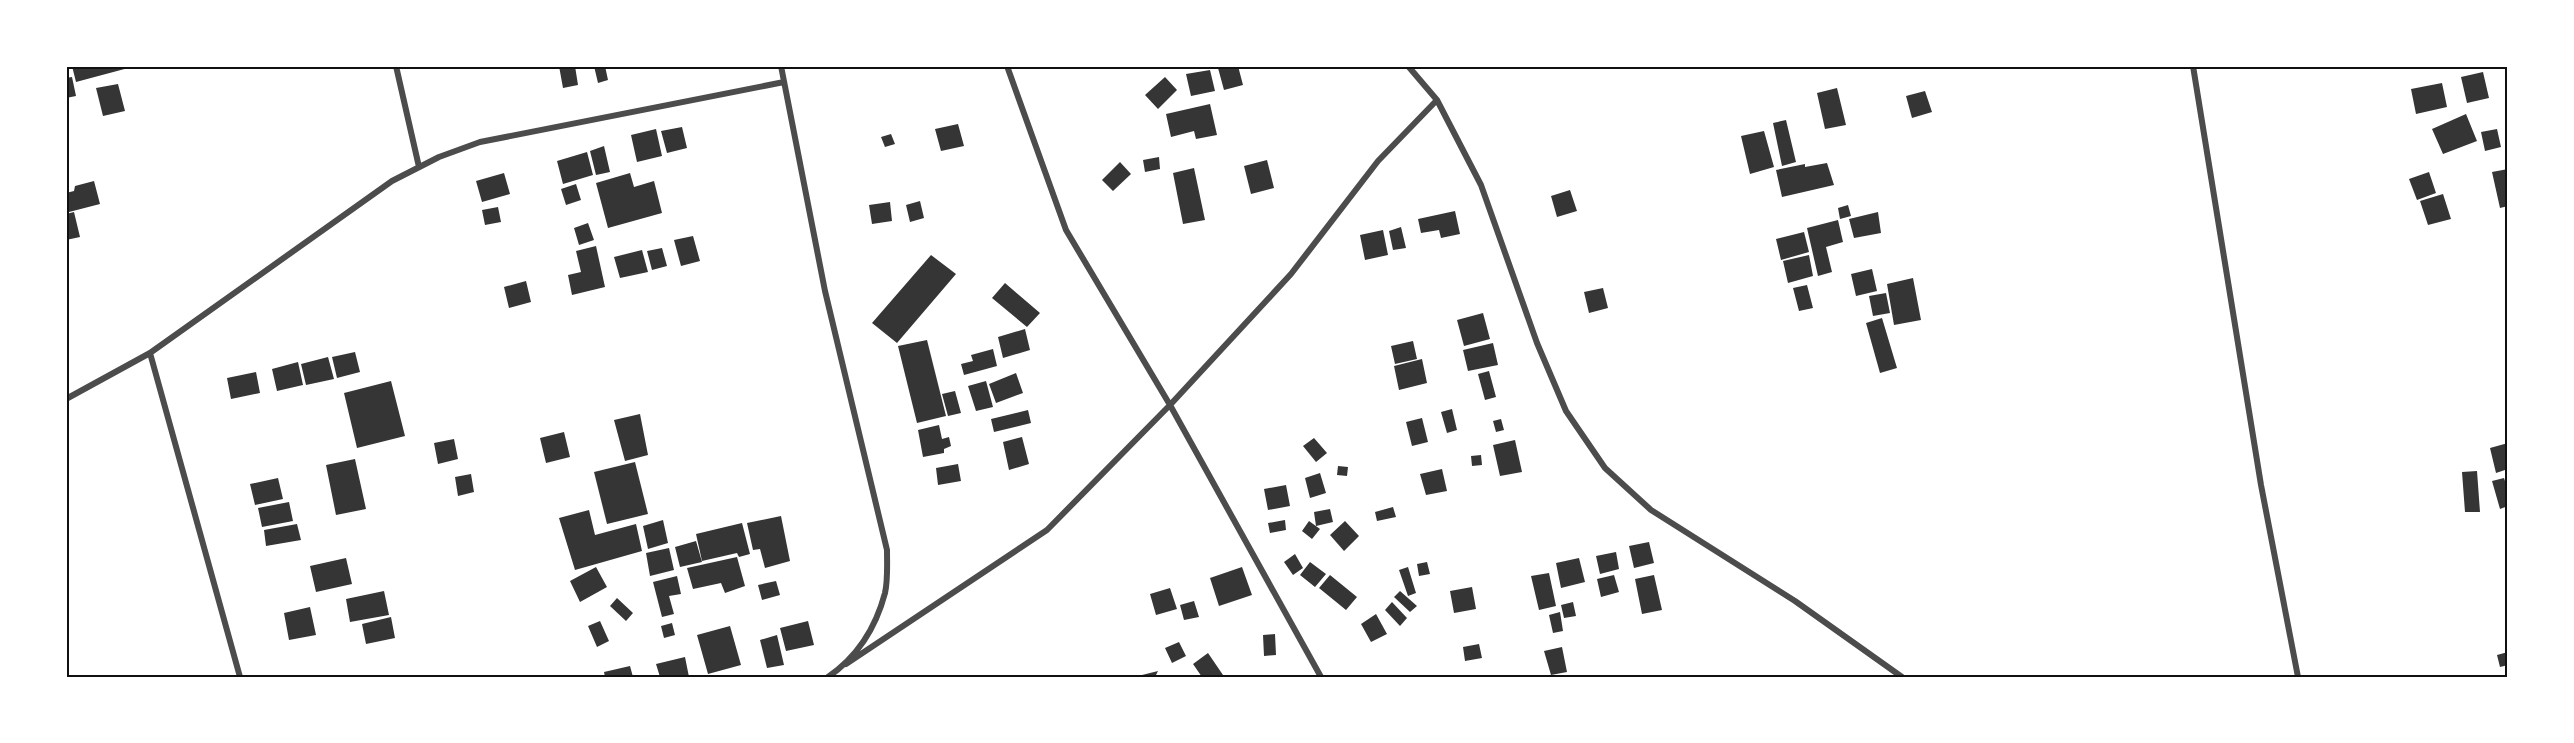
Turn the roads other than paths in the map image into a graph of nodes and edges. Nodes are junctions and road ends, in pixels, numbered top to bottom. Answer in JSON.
{"nodes":[{"id":1,"x":396,"y":66,"type":"edge"},
{"id":2,"x":781,"y":66,"type":"edge"},
{"id":3,"x":1007,"y":66,"type":"edge"},
{"id":4,"x":1408,"y":66,"type":"edge"},
{"id":5,"x":2193,"y":66,"type":"edge"},
{"id":6,"x":784,"y":82,"type":"junction"},
{"id":7,"x":1437,"y":100,"type":"junction"},
{"id":8,"x":419,"y":167,"type":"junction"},
{"id":9,"x":150,"y":353,"type":"junction"},
{"id":10,"x":66,"y":399,"type":"edge"},
{"id":11,"x":1170,"y":405,"type":"junction"},
{"id":12,"x":846,"y":664,"type":"junction"},
{"id":13,"x":240,"y":677,"type":"edge"},
{"id":14,"x":828,"y":677,"type":"edge"},
{"id":15,"x":1321,"y":677,"type":"edge"},
{"id":16,"x":1902,"y":677,"type":"edge"},
{"id":17,"x":2298,"y":677,"type":"edge"}],
"edges":[{"from":1,"to":8,"type":"street"},
{"from":2,"to":6,"type":"street"},
{"from":3,"to":11,"type":"street"},
{"from":4,"to":7,"type":"street"},
{"from":5,"to":17,"type":"street"},
{"from":6,"to":8,"type":"street"},
{"from":6,"to":12,"type":"street"},
{"from":7,"to":11,"type":"street"},
{"from":7,"to":16,"type":"street"},
{"from":8,"to":9,"type":"street"},
{"from":9,"to":10,"type":"street"},
{"from":9,"to":13,"type":"street"},
{"from":11,"to":12,"type":"street"},
{"from":11,"to":15,"type":"street"},
{"from":12,"to":14,"type":"street"}]}
